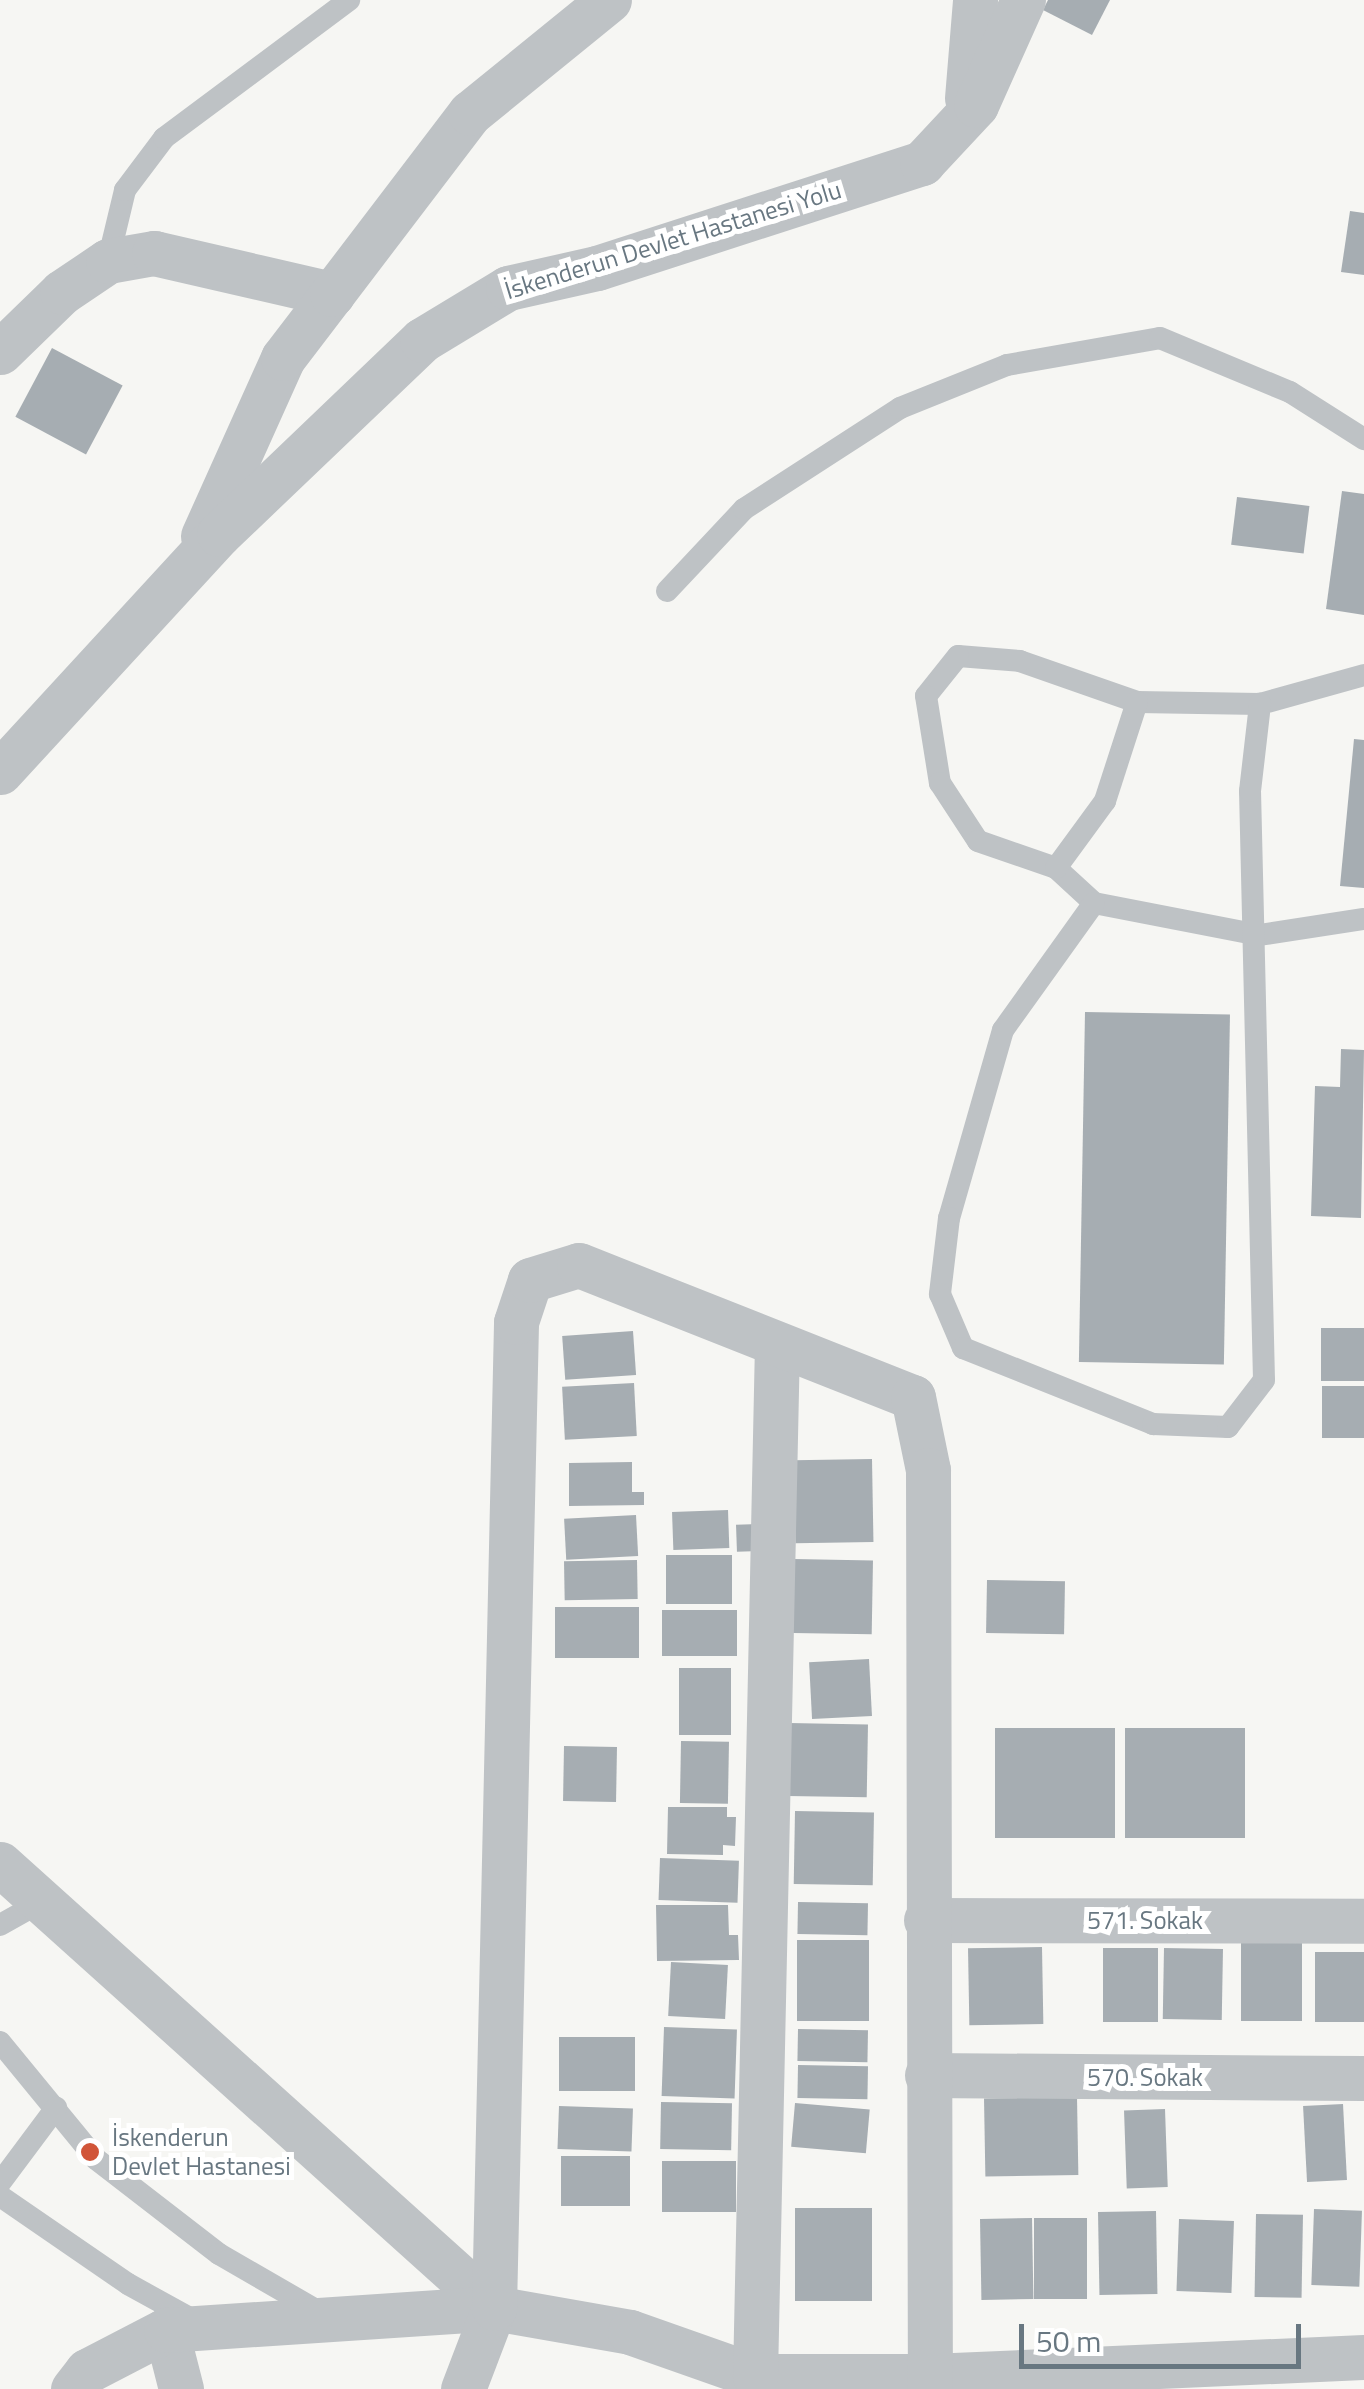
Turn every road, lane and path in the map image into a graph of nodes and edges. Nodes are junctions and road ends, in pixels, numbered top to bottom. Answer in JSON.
{"nodes":[{"id":1,"x":349,"y":0,"type":"edge"},
{"id":2,"x":609,"y":0,"type":"edge"},
{"id":3,"x":975,"y":0,"type":"edge"},
{"id":4,"x":1024,"y":0,"type":"edge"},
{"id":5,"x":966,"y":116,"type":"junction"},
{"id":6,"x":108,"y":260,"type":"junction"},
{"id":7,"x":332,"y":294,"type":"junction"},
{"id":8,"x":0,"y":352,"type":"edge"},
{"id":9,"x":1364,"y":439,"type":"edge"},
{"id":10,"x":189,"y":566,"type":"junction"},
{"id":11,"x":667,"y":592,"type":"dead end"},
{"id":12,"x":1364,"y":675,"type":"edge"},
{"id":13,"x":1137,"y":702,"type":"junction"},
{"id":14,"x":1260,"y":704,"type":"junction"},
{"id":15,"x":0,"y":772,"type":"edge"},
{"id":16,"x":1056,"y":868,"type":"junction"},
{"id":17,"x":1094,"y":903,"type":"junction"},
{"id":18,"x":1364,"y":919,"type":"edge"},
{"id":19,"x":1258,"y":935,"type":"junction"},
{"id":20,"x":777,"y":1345,"type":"junction"},
{"id":21,"x":0,"y":1864,"type":"edge"},
{"id":22,"x":41,"y":1902,"type":"junction"},
{"id":23,"x":926,"y":1920,"type":"junction"},
{"id":24,"x":1364,"y":1921,"type":"edge"},
{"id":25,"x":0,"y":1925,"type":"edge"},
{"id":26,"x":0,"y":2042,"type":"edge"},
{"id":27,"x":927,"y":2075,"type":"junction"},
{"id":28,"x":1364,"y":2078,"type":"edge"},
{"id":29,"x":56,"y":2108,"type":"junction"},
{"id":30,"x":0,"y":2183,"type":"edge"},
{"id":31,"x":0,"y":2196,"type":"edge"},
{"id":32,"x":494,"y":2308,"type":"junction"},
{"id":33,"x":324,"y":2315,"type":"junction"},
{"id":34,"x":186,"y":2328,"type":"junction"},
{"id":35,"x":1346,"y":2367,"type":"edge"},
{"id":36,"x":755,"y":2376,"type":"junction"},
{"id":37,"x":930,"y":2382,"type":"edge"},
{"id":38,"x":73,"y":2389,"type":"edge"},
{"id":39,"x":181,"y":2389,"type":"edge"},
{"id":40,"x":463,"y":2389,"type":"edge"}],
"edges":[{"from":1,"to":6,"type":"lane"},
{"from":2,"to":7,"type":"street"},
{"from":3,"to":5,"type":"street"},
{"from":4,"to":5,"type":"street","name":"İskenderun Devlet Hastanesi Yolu"},
{"from":5,"to":10,"type":"street","name":"İskenderun Devlet Hastanesi Yolu"},
{"from":6,"to":7,"type":"street"},
{"from":6,"to":8,"type":"street"},
{"from":7,"to":10,"type":"street"},
{"from":9,"to":11,"type":"lane"},
{"from":10,"to":15,"type":"street","name":"İskenderun Devlet Hastanesi Yolu"},
{"from":12,"to":14,"type":"lane"},
{"from":13,"to":14,"type":"lane"},
{"from":13,"to":16,"type":"lane"},
{"from":13,"to":16,"type":"lane"},
{"from":14,"to":19,"type":"lane"},
{"from":16,"to":17,"type":"lane"},
{"from":17,"to":19,"type":"lane"},
{"from":17,"to":19,"type":"lane"},
{"from":18,"to":19,"type":"lane"},
{"from":20,"to":23,"type":"street"},
{"from":20,"to":32,"type":"street"},
{"from":20,"to":36,"type":"street"},
{"from":21,"to":22,"type":"street"},
{"from":22,"to":25,"type":"lane"},
{"from":22,"to":32,"type":"street"},
{"from":23,"to":24,"type":"street","name":"571. Sokak"},
{"from":23,"to":27,"type":"street"},
{"from":26,"to":29,"type":"lane"},
{"from":27,"to":28,"type":"street","name":"570. Sokak"},
{"from":27,"to":37,"type":"street"},
{"from":29,"to":30,"type":"lane"},
{"from":29,"to":33,"type":"lane"},
{"from":31,"to":34,"type":"lane"},
{"from":32,"to":33,"type":"street"},
{"from":32,"to":36,"type":"street"},
{"from":32,"to":40,"type":"street"},
{"from":33,"to":34,"type":"street"},
{"from":34,"to":38,"type":"street"},
{"from":34,"to":39,"type":"street"},
{"from":35,"to":37,"type":"street"},
{"from":36,"to":37,"type":"street"}]}
